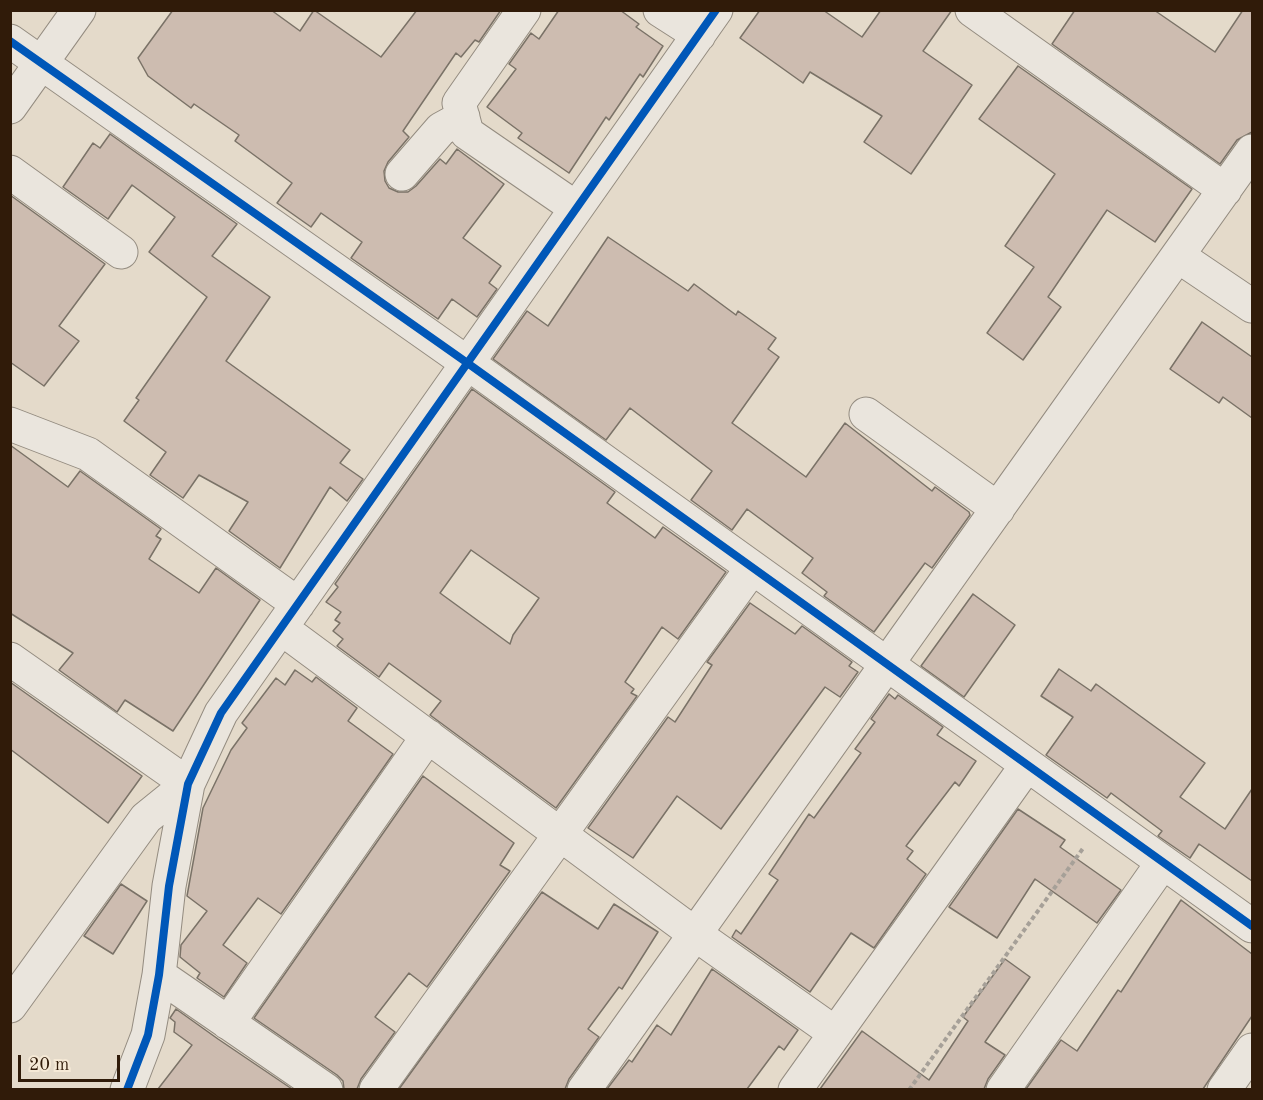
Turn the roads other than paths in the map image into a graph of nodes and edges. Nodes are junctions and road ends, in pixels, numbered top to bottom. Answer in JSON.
{"nodes":[{"id":1,"x":79,"y":10,"type":"edge"},
{"id":2,"x":524,"y":10,"type":"edge"},
{"id":3,"x":660,"y":10,"type":"edge"},
{"id":4,"x":972,"y":10,"type":"edge"},
{"id":5,"x":708,"y":23,"type":"edge"},
{"id":6,"x":10,"y":41,"type":"edge"},
{"id":7,"x":42,"y":63,"type":"junction"},
{"id":8,"x":10,"y":107,"type":"edge"},
{"id":9,"x":463,"y":117,"type":"junction"},
{"id":10,"x":1252,"y":151,"type":"edge"},
{"id":11,"x":10,"y":172,"type":"edge"},
{"id":12,"x":402,"y":174,"type":"dead end"},
{"id":13,"x":1225,"y":190,"type":"junction"},
{"id":14,"x":576,"y":208,"type":"junction"},
{"id":15,"x":120,"y":252,"type":"dead end"},
{"id":16,"x":1178,"y":256,"type":"junction"},
{"id":17,"x":1252,"y":306,"type":"edge"},
{"id":18,"x":466,"y":362,"type":"junction"},
{"id":19,"x":866,"y":414,"type":"dead end"},
{"id":20,"x":10,"y":424,"type":"edge"},
{"id":21,"x":998,"y":509,"type":"junction"},
{"id":22,"x":752,"y":568,"type":"junction"},
{"id":23,"x":290,"y":616,"type":"junction"},
{"id":24,"x":10,"y":659,"type":"edge"},
{"id":25,"x":887,"y":664,"type":"junction"},
{"id":26,"x":428,"y":736,"type":"junction"},
{"id":27,"x":1028,"y":765,"type":"junction"},
{"id":28,"x":188,"y":784,"type":"junction"},
{"id":29,"x":561,"y":833,"type":"junction"},
{"id":30,"x":1163,"y":862,"type":"junction"},
{"id":31,"x":1252,"y":926,"type":"edge"},
{"id":32,"x":695,"y":934,"type":"junction"},
{"id":33,"x":159,"y":975,"type":"junction"},
{"id":34,"x":10,"y":1006,"type":"edge"},
{"id":35,"x":228,"y":1023,"type":"junction"},
{"id":36,"x":835,"y":1034,"type":"junction"},
{"id":37,"x":1252,"y":1050,"type":"edge"},
{"id":38,"x":127,"y":1089,"type":"edge"},
{"id":39,"x":326,"y":1089,"type":"edge"},
{"id":40,"x":376,"y":1089,"type":"edge"},
{"id":41,"x":584,"y":1089,"type":"edge"},
{"id":42,"x":795,"y":1089,"type":"edge"},
{"id":43,"x":1003,"y":1089,"type":"edge"},
{"id":44,"x":1224,"y":1089,"type":"edge"}],
"edges":[{"from":1,"to":7,"type":"street"},
{"from":2,"to":9,"type":"street"},
{"from":3,"to":5,"type":"street"},
{"from":4,"to":13,"type":"street"},
{"from":5,"to":14,"type":"street"},
{"from":6,"to":7,"type":"street"},
{"from":7,"to":8,"type":"street"},
{"from":7,"to":18,"type":"street"},
{"from":9,"to":12,"type":"street"},
{"from":9,"to":14,"type":"street"},
{"from":10,"to":13,"type":"street"},
{"from":11,"to":15,"type":"street"},
{"from":13,"to":16,"type":"street"},
{"from":14,"to":18,"type":"street"},
{"from":16,"to":17,"type":"street"},
{"from":16,"to":21,"type":"street"},
{"from":18,"to":22,"type":"street"},
{"from":18,"to":23,"type":"street"},
{"from":19,"to":21,"type":"street"},
{"from":20,"to":23,"type":"street"},
{"from":21,"to":25,"type":"street"},
{"from":22,"to":25,"type":"street"},
{"from":22,"to":29,"type":"street"},
{"from":23,"to":26,"type":"street"},
{"from":23,"to":28,"type":"street"},
{"from":24,"to":28,"type":"street"},
{"from":25,"to":27,"type":"street"},
{"from":25,"to":32,"type":"street"},
{"from":26,"to":29,"type":"street"},
{"from":26,"to":35,"type":"street"},
{"from":27,"to":30,"type":"street"},
{"from":27,"to":36,"type":"street"},
{"from":28,"to":33,"type":"street"},
{"from":28,"to":34,"type":"street"},
{"from":29,"to":32,"type":"street"},
{"from":29,"to":40,"type":"street"},
{"from":30,"to":31,"type":"street"},
{"from":30,"to":43,"type":"street"},
{"from":32,"to":36,"type":"street"},
{"from":32,"to":41,"type":"street"},
{"from":33,"to":35,"type":"street"},
{"from":33,"to":38,"type":"street"},
{"from":35,"to":39,"type":"street"},
{"from":36,"to":42,"type":"street"},
{"from":37,"to":44,"type":"street"}]}
